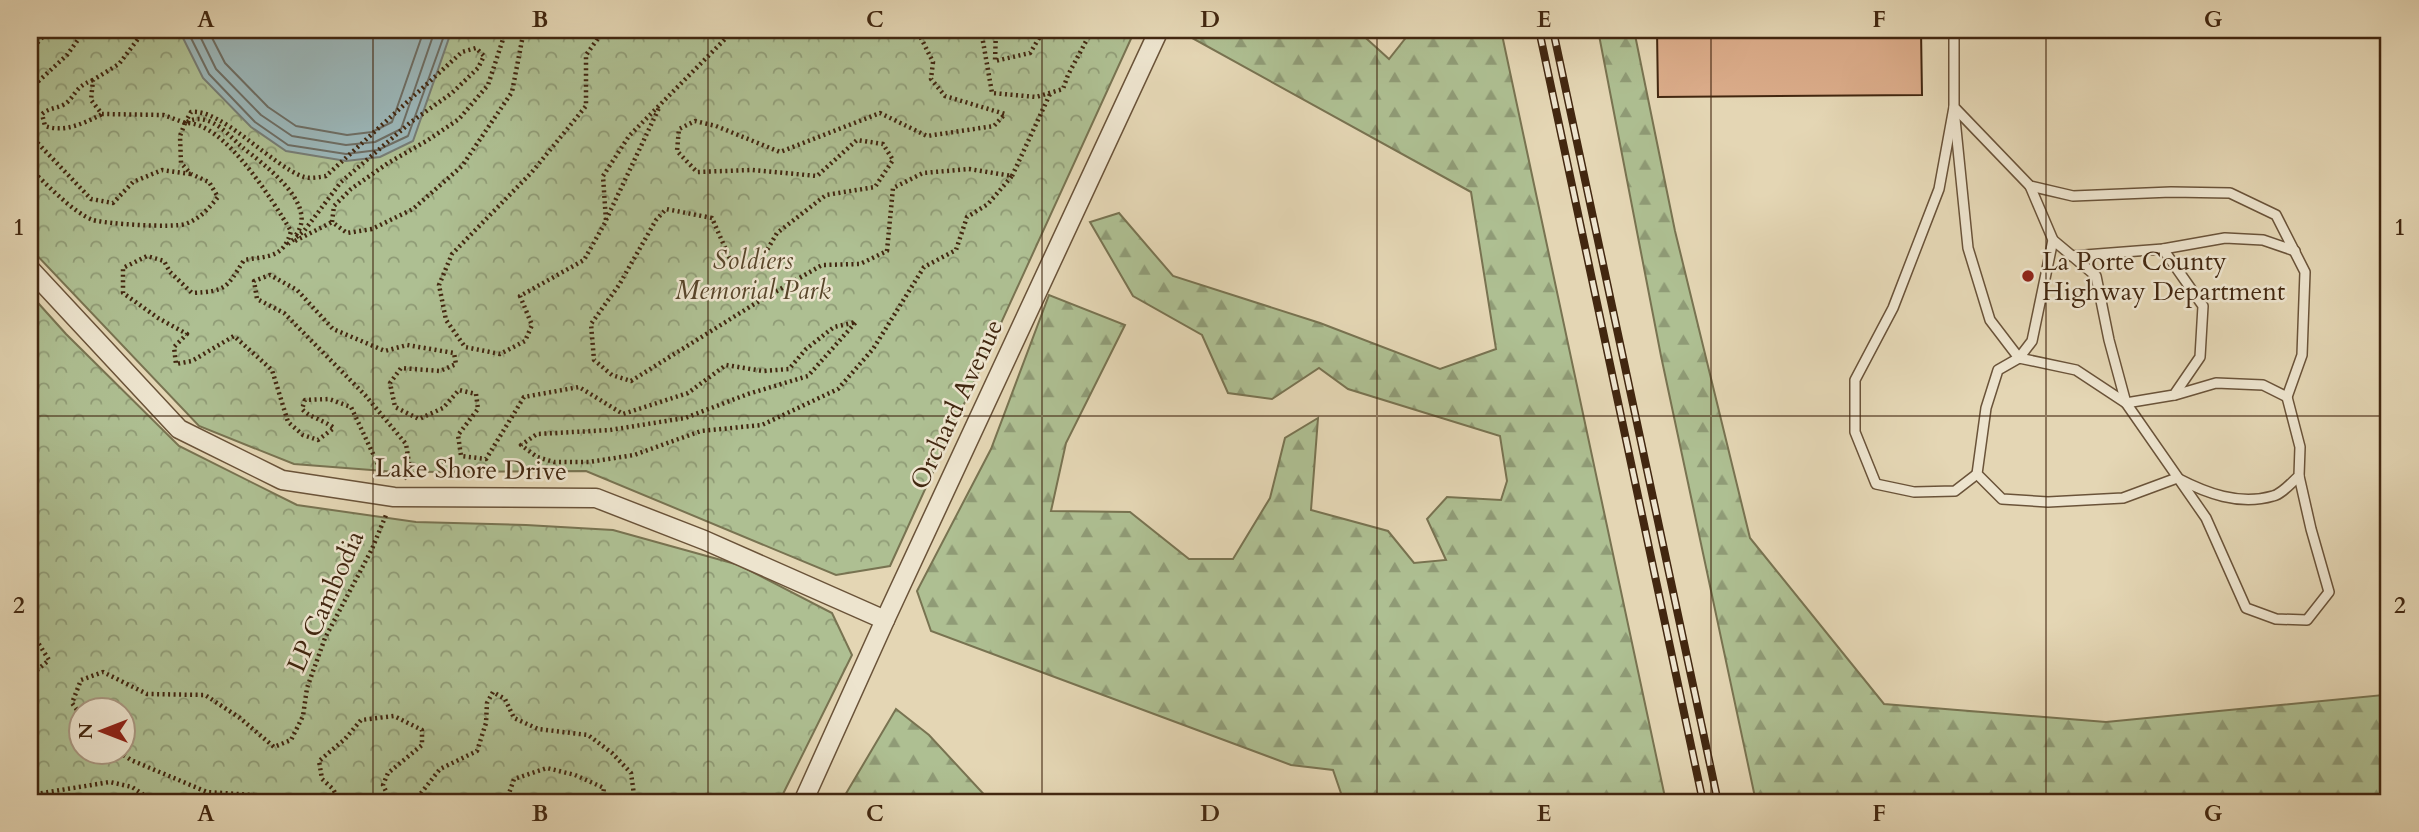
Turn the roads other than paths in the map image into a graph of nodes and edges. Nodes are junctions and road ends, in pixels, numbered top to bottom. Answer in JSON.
{"nodes":[{"id":1,"x":1159,"y":30,"type":"edge"},
{"id":2,"x":1954,"y":30,"type":"edge"},
{"id":3,"x":1954,"y":107,"type":"junction"},
{"id":4,"x":2030,"y":186,"type":"junction"},
{"id":5,"x":2053,"y":240,"type":"junction"},
{"id":6,"x":2163,"y":249,"type":"junction"},
{"id":7,"x":2294,"y":251,"type":"junction"},
{"id":8,"x":2072,"y":256,"type":"junction"},
{"id":9,"x":30,"y":269,"type":"edge"},
{"id":10,"x":2020,"y":358,"type":"junction"},
{"id":11,"x":2174,"y":395,"type":"junction"},
{"id":12,"x":2287,"y":397,"type":"junction"},
{"id":13,"x":2126,"y":404,"type":"junction"},
{"id":14,"x":1977,"y":474,"type":"junction"},
{"id":15,"x":2299,"y":476,"type":"junction"},
{"id":16,"x":2177,"y":478,"type":"junction"},
{"id":17,"x":885,"y":620,"type":"junction"},
{"id":18,"x":803,"y":802,"type":"edge"}],
"edges":[{"from":1,"to":17,"type":"street","name":"Orchard Avenue"},
{"from":2,"to":3,"type":"lane"},
{"from":3,"to":4,"type":"lane"},
{"from":3,"to":10,"type":"lane"},
{"from":3,"to":14,"type":"lane"},
{"from":4,"to":5,"type":"lane"},
{"from":4,"to":7,"type":"lane"},
{"from":5,"to":8,"type":"lane"},
{"from":5,"to":10,"type":"lane"},
{"from":6,"to":7,"type":"lane"},
{"from":6,"to":8,"type":"lane"},
{"from":6,"to":11,"type":"lane"},
{"from":7,"to":12,"type":"lane"},
{"from":8,"to":13,"type":"lane"},
{"from":9,"to":17,"type":"street","name":"Lake Shore Drive"},
{"from":10,"to":13,"type":"lane"},
{"from":10,"to":14,"type":"lane"},
{"from":11,"to":12,"type":"lane"},
{"from":11,"to":13,"type":"lane"},
{"from":12,"to":15,"type":"lane"},
{"from":13,"to":16,"type":"lane"},
{"from":14,"to":16,"type":"lane"},
{"from":15,"to":16,"type":"lane"},
{"from":15,"to":16,"type":"lane"},
{"from":17,"to":18,"type":"street","name":"Orchard Avenue"}]}
